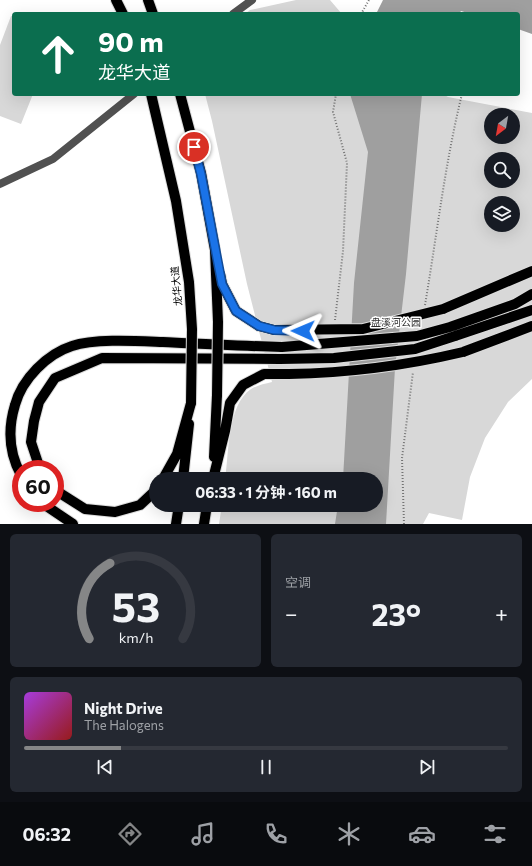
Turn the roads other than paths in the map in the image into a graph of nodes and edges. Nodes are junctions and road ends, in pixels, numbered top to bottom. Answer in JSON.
{"nodes":[{"id":1,"x":116,"y":0,"type":"edge"},
{"id":2,"x":252,"y":0,"type":"edge"},
{"id":3,"x":148,"y":2,"type":"edge"},
{"id":4,"x":122,"y":12,"type":"edge"},
{"id":5,"x":152,"y":12,"type":"edge"},
{"id":6,"x":236,"y":12,"type":"edge"},
{"id":7,"x":132,"y":96,"type":"edge"},
{"id":8,"x":151,"y":96,"type":"edge"},
{"id":9,"x":181,"y":96,"type":"edge"},
{"id":10,"x":0,"y":184,"type":"edge"},
{"id":11,"x":215,"y":250,"type":"junction"},
{"id":12,"x":532,"y":272,"type":"edge"},
{"id":13,"x":532,"y":294,"type":"edge"},
{"id":14,"x":532,"y":310,"type":"edge"},
{"id":15,"x":532,"y":326,"type":"edge"},
{"id":16,"x":453,"y":332,"type":"junction"},
{"id":17,"x":191,"y":402,"type":"junction"},
{"id":18,"x":15,"y":460,"type":"edge"},
{"id":19,"x":37,"y":460,"type":"edge"},
{"id":20,"x":167,"y":472,"type":"edge"},
{"id":21,"x":184,"y":472,"type":"edge"},
{"id":22,"x":212,"y":472,"type":"edge"},
{"id":23,"x":214,"y":472,"type":"edge"},
{"id":24,"x":64,"y":495,"type":"edge"},
{"id":25,"x":149,"y":497,"type":"edge"},
{"id":26,"x":55,"y":512,"type":"edge"},
{"id":27,"x":178,"y":512,"type":"edge"},
{"id":28,"x":206,"y":512,"type":"edge"},
{"id":29,"x":73,"y":524,"type":"edge"},
{"id":30,"x":176,"y":524,"type":"edge"},
{"id":31,"x":204,"y":524,"type":"edge"}],
"edges":[{"from":1,"to":4,"type":"main road"},
{"from":2,"to":6,"type":"street"},
{"from":3,"to":5,"type":"main road"},
{"from":7,"to":10,"type":"street"},
{"from":8,"to":17,"type":"main road","name":"龙华大道","bridge":true},
{"from":9,"to":11,"type":"main road","bridge":true},
{"from":11,"to":12,"type":"main road","bridge":true},
{"from":11,"to":22,"type":"main road","bridge":true},
{"from":13,"to":16,"type":"main road"},
{"from":14,"to":16,"type":"main road"},
{"from":15,"to":23,"type":"main road","bridge":true},
{"from":16,"to":18,"type":"main road","bridge":true},
{"from":16,"to":19,"type":"main road","bridge":true},
{"from":17,"to":20,"type":"main road"},
{"from":17,"to":21,"type":"main road","name":"龙华大道"},
{"from":24,"to":25,"type":"main road"},
{"from":26,"to":29,"type":"main road"},
{"from":27,"to":30,"type":"main road"},
{"from":28,"to":31,"type":"main road"}]}
